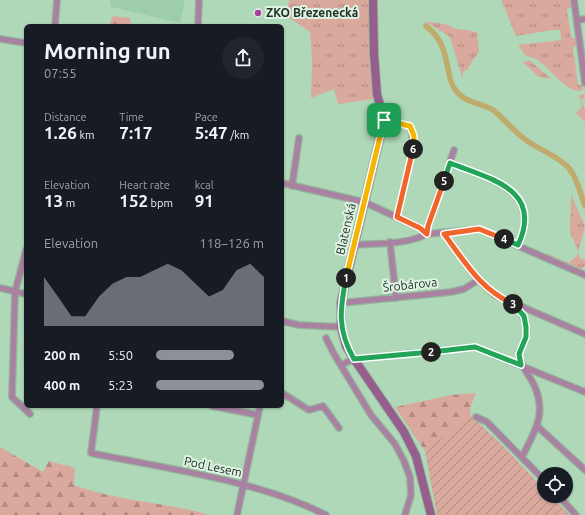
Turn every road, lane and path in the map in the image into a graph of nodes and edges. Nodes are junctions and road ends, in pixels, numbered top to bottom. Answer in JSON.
{"nodes":[{"id":1,"x":57,"y":0,"type":"edge"},
{"id":2,"x":199,"y":0,"type":"edge"},
{"id":3,"x":373,"y":0,"type":"edge"},
{"id":4,"x":574,"y":0,"type":"edge"},
{"id":5,"x":585,"y":19,"type":"edge"},
{"id":6,"x":577,"y":20,"type":"junction"},
{"id":7,"x":55,"y":24,"type":"edge"},
{"id":8,"x":198,"y":24,"type":"edge"},
{"id":9,"x":0,"y":39,"type":"edge"},
{"id":10,"x":24,"y":43,"type":"edge"},
{"id":11,"x":585,"y":83,"type":"edge"},
{"id":12,"x":384,"y":120,"type":"junction"},
{"id":13,"x":299,"y":138,"type":"dead end"},
{"id":14,"x":454,"y":150,"type":"dead end"},
{"id":15,"x":450,"y":163,"type":"junction"},
{"id":16,"x":284,"y":184,"type":"edge"},
{"id":17,"x":292,"y":186,"type":"junction"},
{"id":18,"x":364,"y":202,"type":"junction"},
{"id":19,"x":397,"y":217,"type":"junction"},
{"id":20,"x":427,"y":234,"type":"junction"},
{"id":21,"x":444,"y":234,"type":"junction"},
{"id":22,"x":390,"y":242,"type":"junction"},
{"id":23,"x":354,"y":245,"type":"junction"},
{"id":24,"x":518,"y":245,"type":"junction"},
{"id":25,"x":24,"y":258,"type":"edge"},
{"id":26,"x":585,"y":275,"type":"edge"},
{"id":27,"x":478,"y":280,"type":"junction"},
{"id":28,"x":0,"y":288,"type":"edge"},
{"id":29,"x":15,"y":292,"type":"junction"},
{"id":30,"x":24,"y":294,"type":"edge"},
{"id":31,"x":396,"y":298,"type":"junction"},
{"id":32,"x":341,"y":303,"type":"junction"},
{"id":33,"x":516,"y":305,"type":"junction"},
{"id":34,"x":284,"y":321,"type":"edge"},
{"id":35,"x":341,"y":327,"type":"junction"},
{"id":36,"x":585,"y":334,"type":"edge"},
{"id":37,"x":326,"y":338,"type":"dead end"},
{"id":38,"x":354,"y":359,"type":"junction"},
{"id":39,"x":341,"y":365,"type":"junction"},
{"id":40,"x":521,"y":365,"type":"junction"},
{"id":41,"x":585,"y":392,"type":"edge"},
{"id":42,"x":284,"y":394,"type":"edge"},
{"id":43,"x":97,"y":408,"type":"edge"},
{"id":44,"x":221,"y":408,"type":"edge"},
{"id":45,"x":260,"y":408,"type":"edge"},
{"id":46,"x":30,"y":414,"type":"dead end"},
{"id":47,"x":258,"y":416,"type":"junction"},
{"id":48,"x":476,"y":417,"type":"dead end"},
{"id":49,"x":537,"y":426,"type":"junction"},
{"id":50,"x":338,"y":428,"type":"dead end"},
{"id":51,"x":522,"y":457,"type":"junction"},
{"id":52,"x":585,"y":470,"type":"edge"},
{"id":53,"x":537,"y":473,"type":"edge"},
{"id":54,"x":243,"y":485,"type":"junction"},
{"id":55,"x":565,"y":503,"type":"edge"},
{"id":56,"x":237,"y":515,"type":"edge"},
{"id":57,"x":326,"y":515,"type":"edge"},
{"id":58,"x":405,"y":515,"type":"edge"},
{"id":59,"x":431,"y":515,"type":"edge"},
{"id":60,"x":576,"y":515,"type":"edge"}],
"edges":[{"from":1,"to":7,"type":"street"},
{"from":2,"to":8,"type":"street"},
{"from":3,"to":12,"type":"street","name":"Blatenská"},
{"from":4,"to":6,"type":"street"},
{"from":5,"to":6,"type":"street"},
{"from":6,"to":11,"type":"street"},
{"from":9,"to":10,"type":"street"},
{"from":12,"to":18,"type":"street","name":"Blatenská"},
{"from":12,"to":19,"type":"street"},
{"from":13,"to":17,"type":"street"},
{"from":14,"to":15,"type":"street"},
{"from":15,"to":20,"type":"street"},
{"from":15,"to":24,"type":"street"},
{"from":16,"to":17,"type":"street"},
{"from":17,"to":18,"type":"street"},
{"from":18,"to":19,"type":"street"},
{"from":18,"to":23,"type":"street","name":"Blatenská"},
{"from":19,"to":20,"type":"street"},
{"from":20,"to":21,"type":"street"},
{"from":20,"to":22,"type":"street"},
{"from":21,"to":24,"type":"street"},
{"from":21,"to":27,"type":"street"},
{"from":22,"to":23,"type":"street"},
{"from":22,"to":31,"type":"street"},
{"from":23,"to":32,"type":"street","name":"Blatenská"},
{"from":24,"to":26,"type":"street"},
{"from":25,"to":29,"type":"street"},
{"from":27,"to":31,"type":"street","name":"Šrobárova"},
{"from":27,"to":33,"type":"street"},
{"from":28,"to":29,"type":"street"},
{"from":29,"to":30,"type":"street"},
{"from":29,"to":46,"type":"street"},
{"from":31,"to":32,"type":"street","name":"Šrobárova"},
{"from":32,"to":35,"type":"street","name":"Blatenská"},
{"from":33,"to":36,"type":"street"},
{"from":33,"to":40,"type":"street"},
{"from":34,"to":35,"type":"street"},
{"from":35,"to":38,"type":"street","name":"Blatenská"},
{"from":37,"to":39,"type":"street"},
{"from":38,"to":39,"type":"street"},
{"from":38,"to":40,"type":"street"},
{"from":38,"to":59,"type":"street","name":"Blatenská"},
{"from":39,"to":58,"type":"street"},
{"from":40,"to":41,"type":"street"},
{"from":40,"to":49,"type":"street"},
{"from":42,"to":50,"type":"street"},
{"from":43,"to":54,"type":"street","name":"Pod Lesem"},
{"from":44,"to":47,"type":"street"},
{"from":45,"to":47,"type":"street"},
{"from":47,"to":54,"type":"street"},
{"from":48,"to":51,"type":"street"},
{"from":49,"to":51,"type":"street"},
{"from":49,"to":52,"type":"street"},
{"from":51,"to":53,"type":"street"},
{"from":54,"to":56,"type":"street"},
{"from":54,"to":57,"type":"street","name":"Pod Lesem"},
{"from":55,"to":60,"type":"street"}]}
